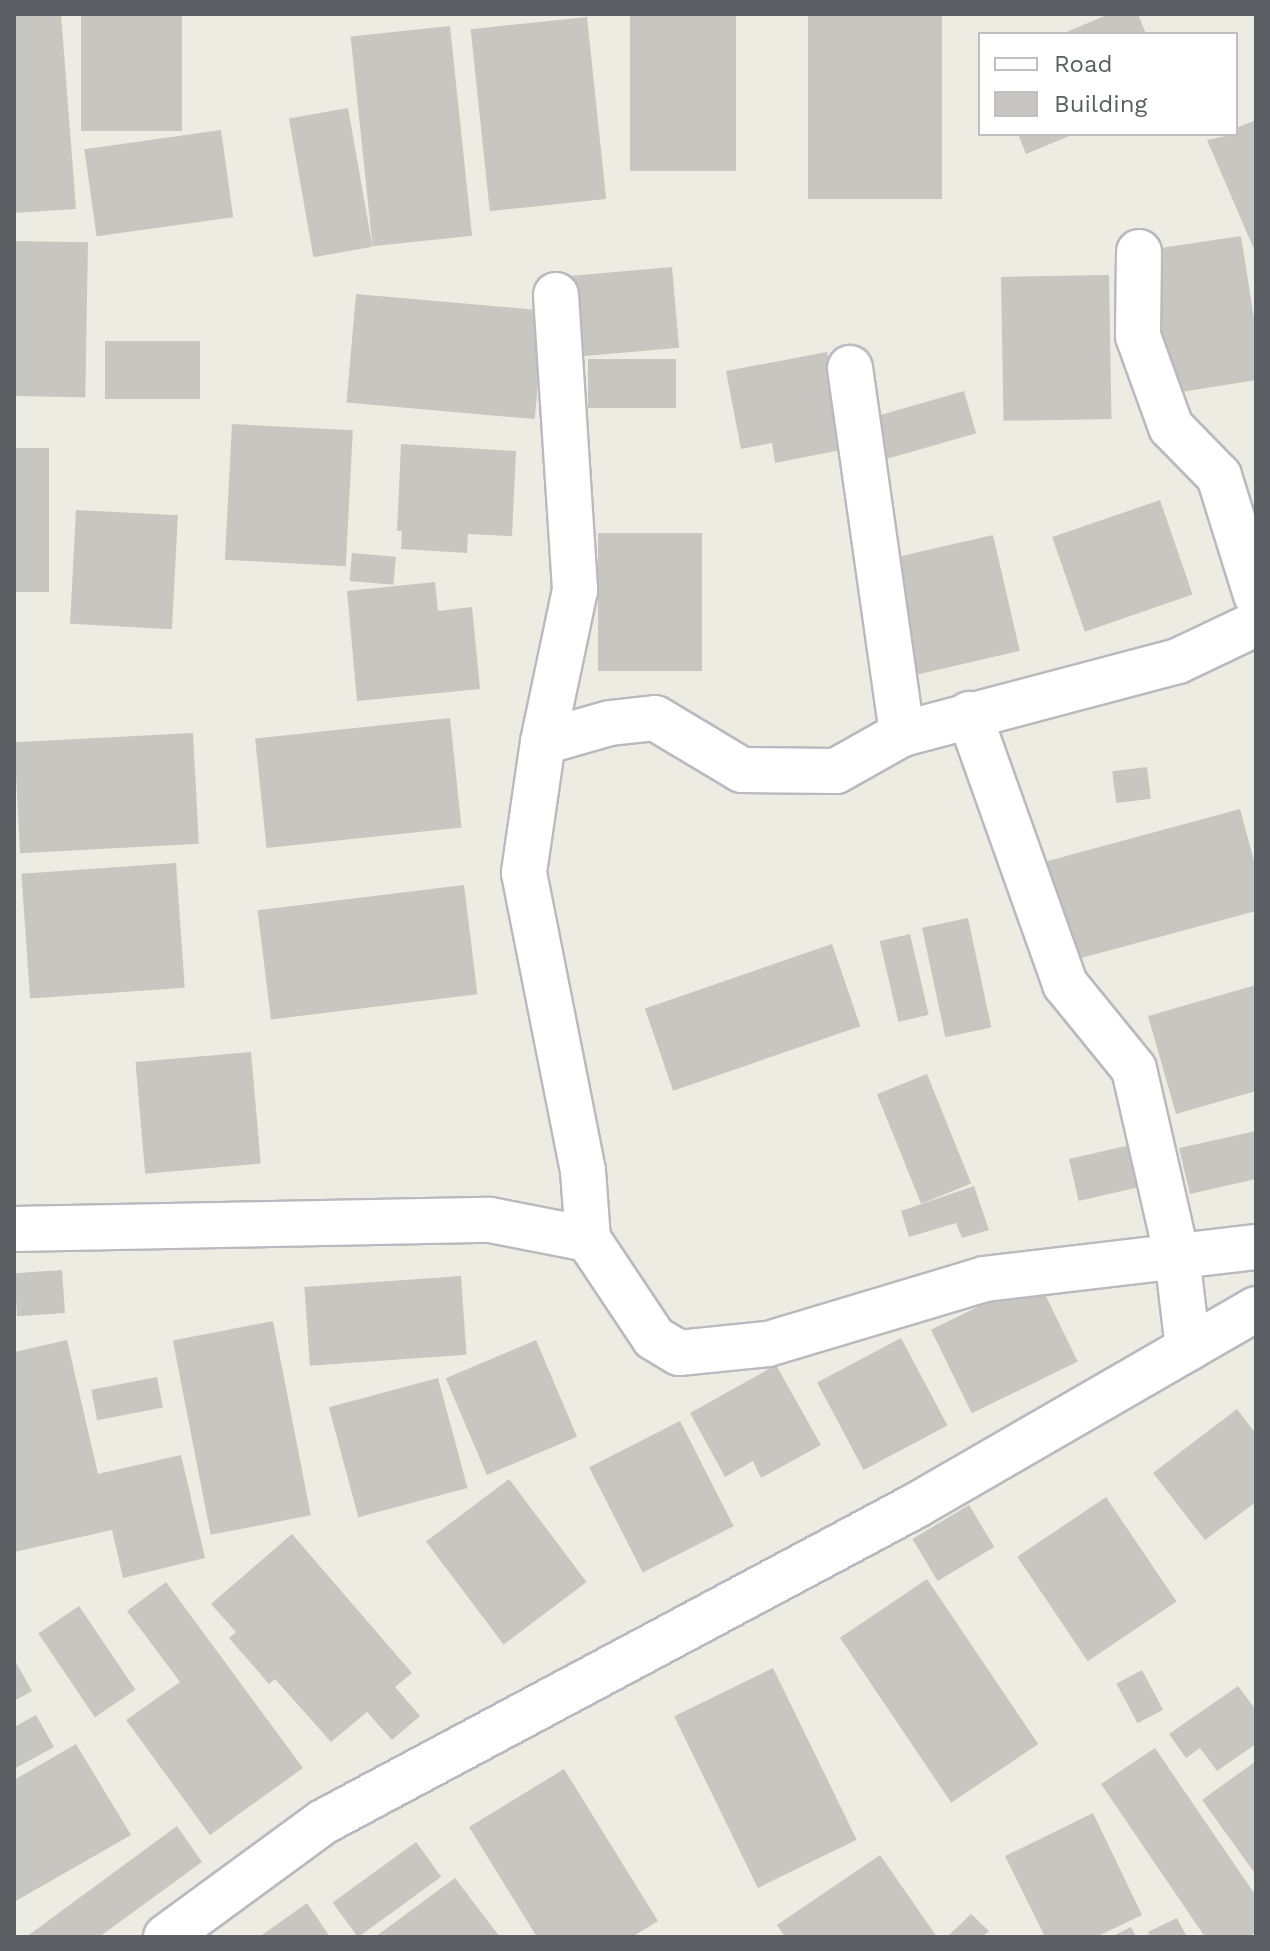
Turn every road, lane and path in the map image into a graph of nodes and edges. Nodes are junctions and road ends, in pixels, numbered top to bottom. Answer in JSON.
{"nodes":[{"id":1,"x":1139,"y":252,"type":"dead end"},
{"id":2,"x":556,"y":295,"type":"dead end"},
{"id":3,"x":850,"y":368,"type":"dead end"},
{"id":4,"x":1256,"y":595,"type":"edge"},
{"id":5,"x":1256,"y":624,"type":"edge"},
{"id":6,"x":969,"y":714,"type":"junction"},
{"id":7,"x":902,"y":734,"type":"junction"},
{"id":8,"x":543,"y":742,"type":"junction"},
{"id":9,"x":14,"y":1229,"type":"edge"},
{"id":10,"x":588,"y":1239,"type":"junction"},
{"id":11,"x":1256,"y":1247,"type":"edge"},
{"id":12,"x":1177,"y":1256,"type":"junction"},
{"id":13,"x":1256,"y":1309,"type":"edge"},
{"id":14,"x":1188,"y":1348,"type":"junction"},
{"id":15,"x":166,"y":1937,"type":"edge"}],
"edges":[{"from":1,"to":4,"type":"street"},
{"from":2,"to":8,"type":"street"},
{"from":3,"to":7,"type":"street"},
{"from":5,"to":6,"type":"street"},
{"from":6,"to":7,"type":"street"},
{"from":6,"to":12,"type":"street"},
{"from":7,"to":8,"type":"street"},
{"from":8,"to":10,"type":"street"},
{"from":9,"to":10,"type":"street"},
{"from":10,"to":12,"type":"street"},
{"from":11,"to":12,"type":"street"},
{"from":12,"to":14,"type":"street"},
{"from":13,"to":14,"type":"street"},
{"from":14,"to":15,"type":"street"}]}
